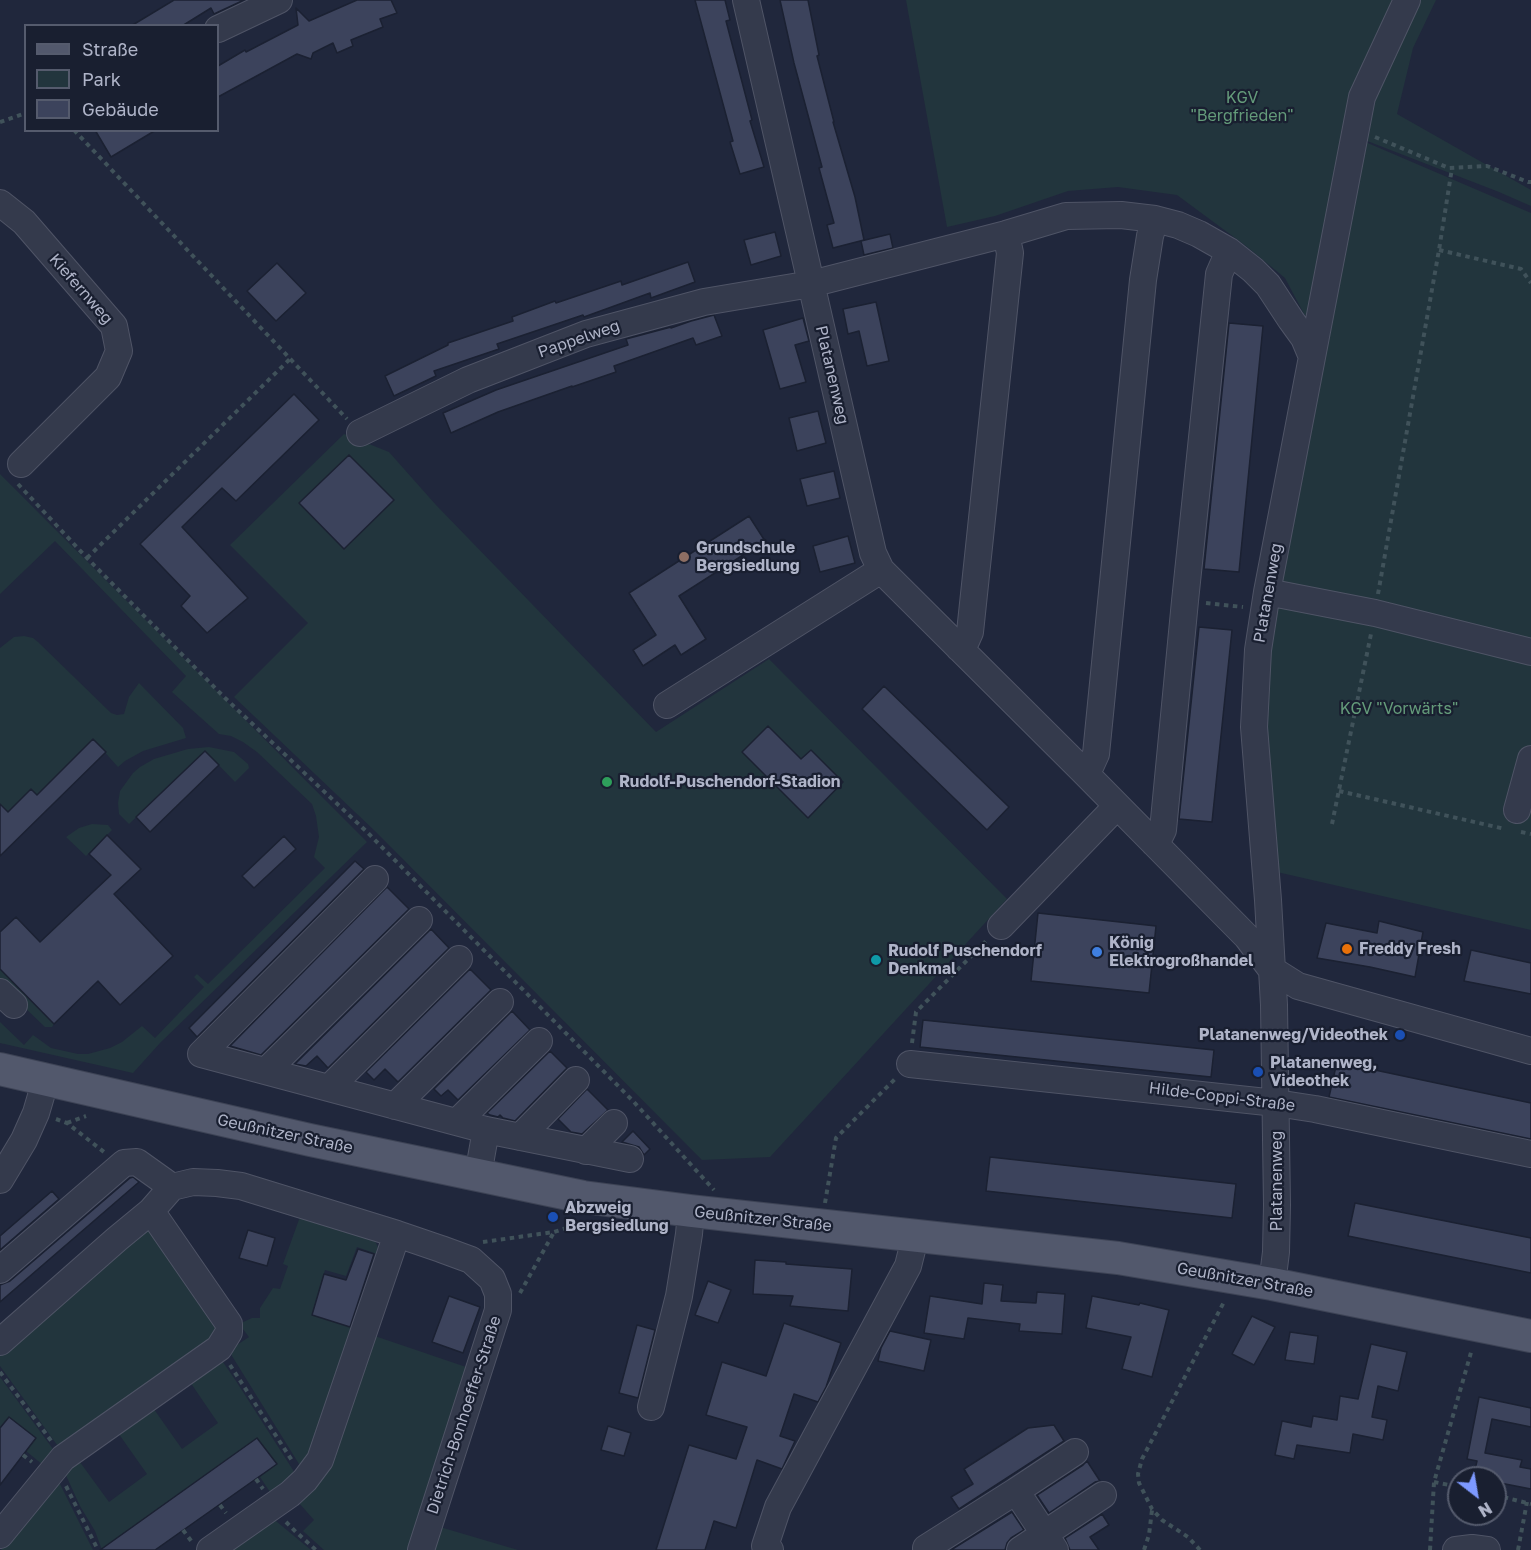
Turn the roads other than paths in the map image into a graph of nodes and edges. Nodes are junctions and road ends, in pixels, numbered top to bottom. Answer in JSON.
{"nodes":[{"id":1,"x":279,"y":0,"type":"edge"},
{"id":2,"x":746,"y":0,"type":"edge"},
{"id":3,"x":1407,"y":0,"type":"edge"},
{"id":4,"x":219,"y":29,"type":"edge"},
{"id":5,"x":0,"y":203,"type":"edge"},
{"id":6,"x":1155,"y":219,"type":"junction"},
{"id":7,"x":1006,"y":234,"type":"junction"},
{"id":8,"x":1229,"y":251,"type":"junction"},
{"id":9,"x":812,"y":284,"type":"junction"},
{"id":10,"x":1312,"y":357,"type":"junction"},
{"id":11,"x":360,"y":433,"type":"road end"},
{"id":12,"x":19,"y":474,"type":"road end"},
{"id":13,"x":882,"y":570,"type":"junction"},
{"id":14,"x":1266,"y":600,"type":"junction"},
{"id":15,"x":959,"y":648,"type":"junction"},
{"id":16,"x":1531,"y":652,"type":"edge"},
{"id":17,"x":667,"y":705,"type":"dead end"},
{"id":18,"x":1531,"y":759,"type":"edge"},
{"id":19,"x":1090,"y":763,"type":"junction"},
{"id":20,"x":1116,"y":806,"type":"junction"},
{"id":21,"x":1517,"y":810,"type":"dead end"},
{"id":22,"x":1154,"y":843,"type":"junction"},
{"id":23,"x":375,"y":879,"type":"dead end"},
{"id":24,"x":420,"y":920,"type":"dead end"},
{"id":25,"x":1001,"y":926,"type":"road end"},
{"id":26,"x":459,"y":959,"type":"dead end"},
{"id":27,"x":1271,"y":969,"type":"junction"},
{"id":28,"x":500,"y":1002,"type":"dead end"},
{"id":29,"x":538,"y":1041,"type":"dead end"},
{"id":30,"x":1531,"y":1051,"type":"edge"},
{"id":31,"x":910,"y":1064,"type":"road end"},
{"id":32,"x":0,"y":1069,"type":"edge"},
{"id":33,"x":266,"y":1071,"type":"junction"},
{"id":34,"x":46,"y":1080,"type":"junction"},
{"id":35,"x":576,"y":1080,"type":"dead end"},
{"id":36,"x":328,"y":1088,"type":"junction"},
{"id":37,"x":1276,"y":1103,"type":"junction"},
{"id":38,"x":395,"y":1106,"type":"junction"},
{"id":39,"x":457,"y":1122,"type":"junction"},
{"id":40,"x":614,"y":1123,"type":"dead end"},
{"id":41,"x":486,"y":1130,"type":"junction"},
{"id":42,"x":520,"y":1137,"type":"junction"},
{"id":43,"x":586,"y":1150,"type":"junction"},
{"id":44,"x":1531,"y":1154,"type":"edge"},
{"id":45,"x":630,"y":1159,"type":"dead end"},
{"id":46,"x":478,"y":1175,"type":"junction"},
{"id":47,"x":0,"y":1180,"type":"edge"},
{"id":48,"x":172,"y":1187,"type":"junction"},
{"id":49,"x":151,"y":1211,"type":"junction"},
{"id":50,"x":691,"y":1211,"type":"junction"},
{"id":51,"x":397,"y":1234,"type":"junction"},
{"id":52,"x":914,"y":1236,"type":"junction"},
{"id":53,"x":0,"y":1270,"type":"edge"},
{"id":54,"x":1272,"y":1284,"type":"junction"},
{"id":55,"x":1531,"y":1336,"type":"edge"},
{"id":56,"x":0,"y":1342,"type":"edge"},
{"id":57,"x":651,"y":1407,"type":"dead end"},
{"id":58,"x":1075,"y":1452,"type":"dead end"},
{"id":59,"x":1016,"y":1491,"type":"junction"},
{"id":60,"x":1103,"y":1495,"type":"dead end"},
{"id":61,"x":0,"y":1535,"type":"edge"},
{"id":62,"x":1050,"y":1542,"type":"edge"},
{"id":63,"x":926,"y":1548,"type":"dead end"},
{"id":64,"x":210,"y":1550,"type":"edge"},
{"id":65,"x":421,"y":1550,"type":"edge"},
{"id":66,"x":770,"y":1550,"type":"edge"},
{"id":67,"x":1020,"y":1550,"type":"edge"},
{"id":68,"x":1456,"y":1550,"type":"edge"},
{"id":69,"x":1487,"y":1550,"type":"edge"}],
"edges":[{"from":1,"to":4,"type":"street"},
{"from":2,"to":9,"type":"street","name":"Platanenweg"},
{"from":3,"to":10,"type":"street","name":"Platanenweg"},
{"from":5,"to":12,"type":"street","name":"Kiefernweg"},
{"from":6,"to":7,"type":"street"},
{"from":6,"to":8,"type":"street"},
{"from":6,"to":19,"type":"street"},
{"from":7,"to":9,"type":"street"},
{"from":7,"to":15,"type":"street"},
{"from":8,"to":10,"type":"street"},
{"from":8,"to":22,"type":"street"},
{"from":9,"to":11,"type":"street","name":"Pappelweg"},
{"from":9,"to":13,"type":"street","name":"Platanenweg"},
{"from":10,"to":14,"type":"street","name":"Platanenweg"},
{"from":13,"to":15,"type":"street","name":"Platanenweg"},
{"from":13,"to":17,"type":"street"},
{"from":14,"to":16,"type":"street"},
{"from":14,"to":27,"type":"street","name":"Platanenweg"},
{"from":15,"to":19,"type":"street","name":"Platanenweg"},
{"from":18,"to":21,"type":"street"},
{"from":19,"to":20,"type":"street","name":"Platanenweg"},
{"from":20,"to":22,"type":"street","name":"Platanenweg"},
{"from":20,"to":25,"type":"street"},
{"from":22,"to":27,"type":"street","name":"Platanenweg"},
{"from":23,"to":33,"type":"street"},
{"from":24,"to":33,"type":"street"},
{"from":26,"to":36,"type":"street"},
{"from":27,"to":30,"type":"street","name":"Platanenweg"},
{"from":27,"to":37,"type":"street","name":"Platanenweg"},
{"from":28,"to":38,"type":"street"},
{"from":29,"to":39,"type":"street"},
{"from":31,"to":37,"type":"street","name":"Hilde-Coppi-Straße"},
{"from":32,"to":34,"type":"main road","name":"Geußnitzer Straße"},
{"from":33,"to":36,"type":"street"},
{"from":34,"to":46,"type":"main road","name":"Geußnitzer Straße"},
{"from":34,"to":47,"type":"street"},
{"from":35,"to":42,"type":"street"},
{"from":36,"to":38,"type":"street"},
{"from":37,"to":44,"type":"street","name":"Hilde-Coppi-Straße"},
{"from":37,"to":54,"type":"street","name":"Platanenweg"},
{"from":38,"to":39,"type":"street"},
{"from":39,"to":41,"type":"street"},
{"from":40,"to":43,"type":"street"},
{"from":41,"to":42,"type":"street"},
{"from":41,"to":46,"type":"street"},
{"from":42,"to":43,"type":"street"},
{"from":43,"to":45,"type":"street"},
{"from":46,"to":50,"type":"main road","name":"Geußnitzer Straße"},
{"from":48,"to":49,"type":"street"},
{"from":48,"to":51,"type":"street","name":"Dietrich-Bonhoeffer-Straße"},
{"from":48,"to":53,"type":"street"},
{"from":49,"to":56,"type":"street"},
{"from":49,"to":61,"type":"street"},
{"from":50,"to":52,"type":"main road","name":"Geußnitzer Straße"},
{"from":50,"to":57,"type":"street"},
{"from":51,"to":64,"type":"street"},
{"from":51,"to":65,"type":"street","name":"Dietrich-Bonhoeffer-Straße"},
{"from":52,"to":54,"type":"main road","name":"Geußnitzer Straße"},
{"from":52,"to":66,"type":"street"},
{"from":54,"to":55,"type":"main road","name":"Geußnitzer Straße"},
{"from":58,"to":59,"type":"street"},
{"from":59,"to":62,"type":"street"},
{"from":59,"to":63,"type":"street"},
{"from":60,"to":62,"type":"street"},
{"from":62,"to":67,"type":"street"},
{"from":68,"to":69,"type":"street"}]}
